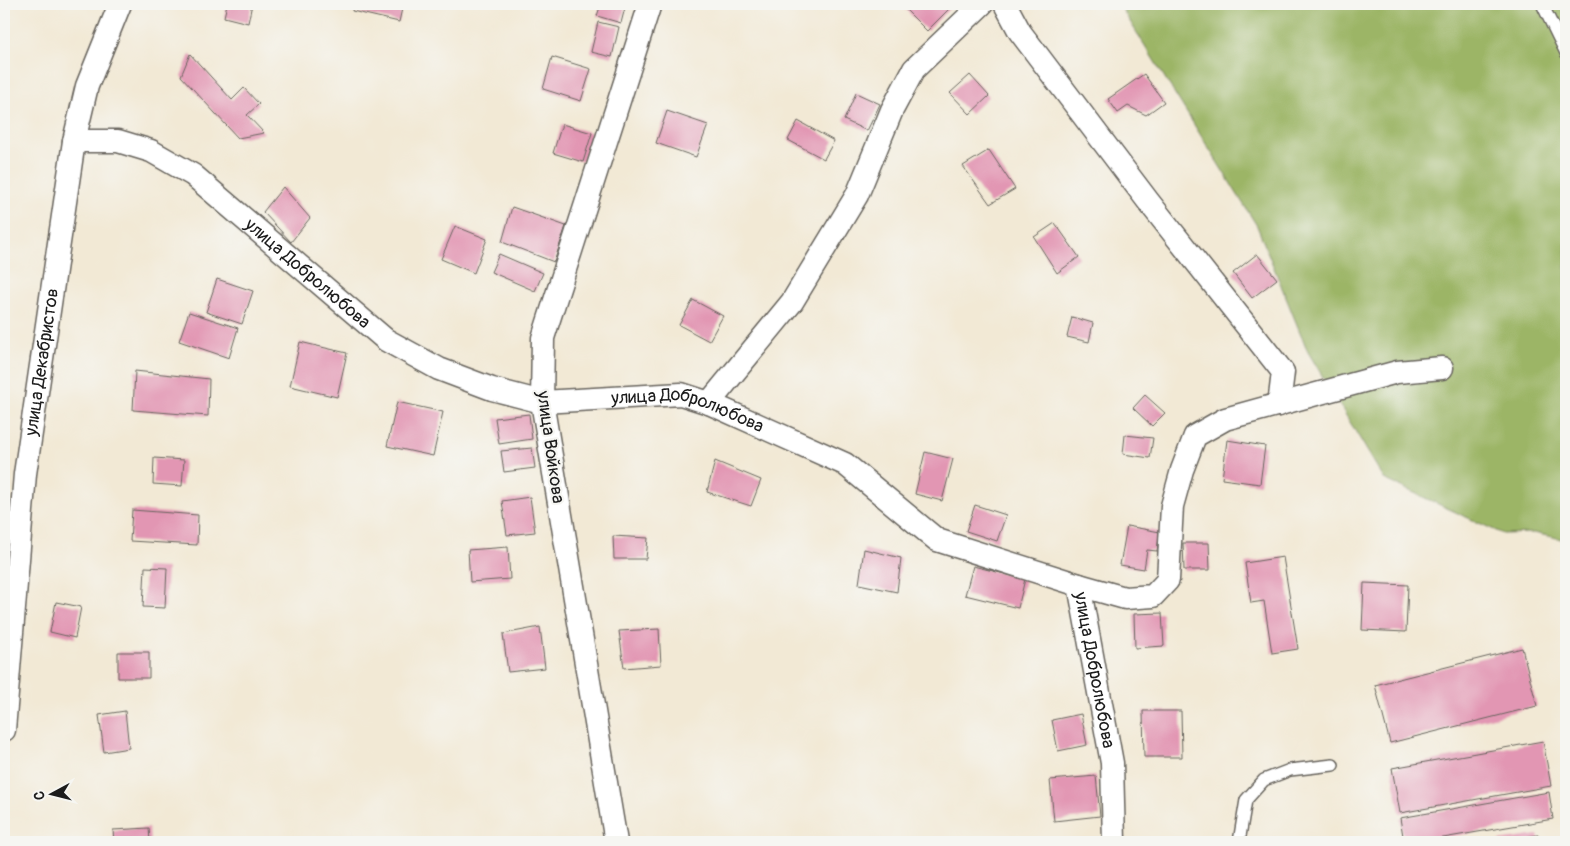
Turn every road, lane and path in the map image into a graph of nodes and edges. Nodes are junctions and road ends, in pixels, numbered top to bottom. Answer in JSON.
{"nodes":[{"id":1,"x":120,"y":4,"type":"edge"},
{"id":2,"x":650,"y":4,"type":"edge"},
{"id":3,"x":982,"y":4,"type":"edge"},
{"id":4,"x":1005,"y":4,"type":"edge"},
{"id":5,"x":1542,"y":4,"type":"edge"},
{"id":6,"x":1566,"y":54,"type":"edge"},
{"id":7,"x":74,"y":141,"type":"junction"},
{"id":8,"x":1442,"y":368,"type":"dead end"},
{"id":9,"x":542,"y":402,"type":"junction"},
{"id":10,"x":709,"y":403,"type":"junction"},
{"id":11,"x":1279,"y":404,"type":"junction"},
{"id":12,"x":1079,"y":585,"type":"junction"},
{"id":13,"x":4,"y":730,"type":"edge"},
{"id":14,"x":1333,"y":765,"type":"dead end"},
{"id":15,"x":616,"y":842,"type":"edge"},
{"id":16,"x":1114,"y":842,"type":"edge"},
{"id":17,"x":1239,"y":842,"type":"edge"}],
"edges":[{"from":1,"to":7,"type":"street","name":"улица Декабристов"},
{"from":2,"to":9,"type":"street","name":"улица Войкова"},
{"from":3,"to":10,"type":"street"},
{"from":4,"to":11,"type":"street"},
{"from":5,"to":6,"type":"lane"},
{"from":7,"to":9,"type":"street","name":"улица Добролюбова"},
{"from":7,"to":13,"type":"street","name":"улица Декабристов"},
{"from":8,"to":11,"type":"street"},
{"from":9,"to":10,"type":"street","name":"улица Добролюбова"},
{"from":9,"to":15,"type":"street","name":"улица Войкова"},
{"from":10,"to":12,"type":"street","name":"улица Добролюбова"},
{"from":11,"to":12,"type":"street"},
{"from":12,"to":16,"type":"street","name":"улица Добролюбова"},
{"from":14,"to":17,"type":"lane"}]}
